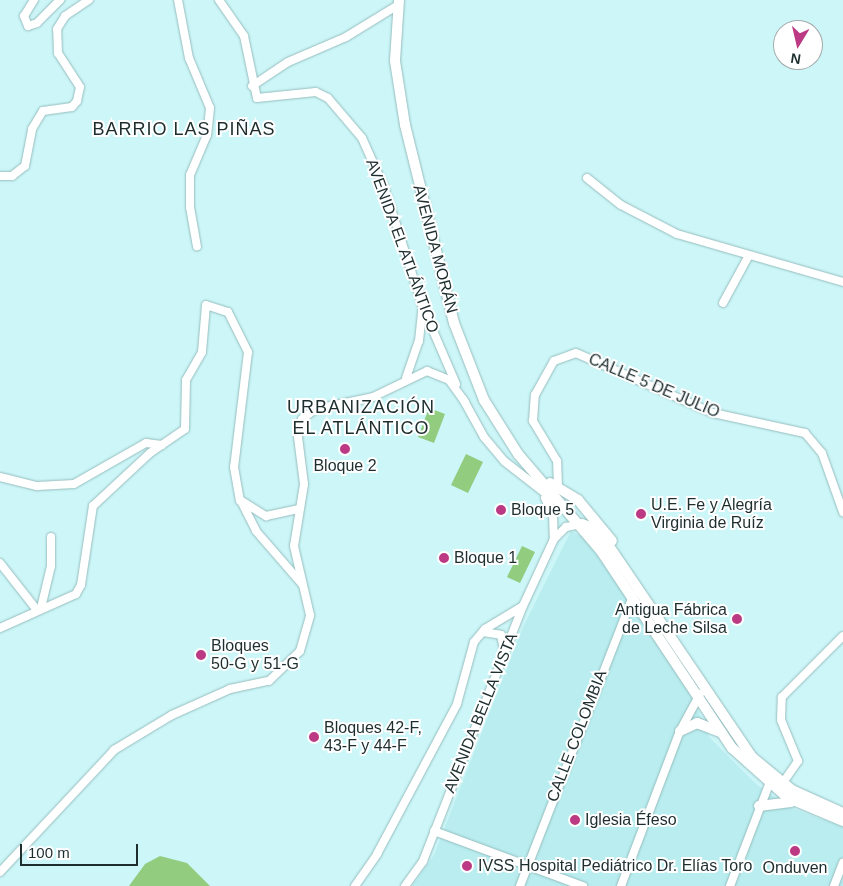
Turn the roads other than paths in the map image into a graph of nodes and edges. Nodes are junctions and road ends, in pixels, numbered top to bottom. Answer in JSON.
{"nodes":[{"id":1,"x":34,"y":0,"type":"edge"},
{"id":2,"x":60,"y":0,"type":"edge"},
{"id":3,"x":89,"y":0,"type":"edge"},
{"id":4,"x":178,"y":0,"type":"edge"},
{"id":5,"x":219,"y":0,"type":"edge"},
{"id":6,"x":398,"y":2,"type":"edge"},
{"id":7,"x":252,"y":86,"type":"junction"},
{"id":8,"x":0,"y":176,"type":"edge"},
{"id":9,"x":587,"y":178,"type":"dead end"},
{"id":10,"x":197,"y":246,"type":"dead end"},
{"id":11,"x":748,"y":257,"type":"junction"},
{"id":12,"x":843,"y":282,"type":"edge"},
{"id":13,"x":723,"y":303,"type":"dead end"},
{"id":14,"x":422,"y":306,"type":"junction"},
{"id":15,"x":404,"y":381,"type":"junction"},
{"id":16,"x":465,"y":402,"type":"junction"},
{"id":17,"x":162,"y":445,"type":"junction"},
{"id":18,"x":0,"y":477,"type":"edge"},
{"id":19,"x":538,"y":477,"type":"junction"},
{"id":20,"x":558,"y":487,"type":"junction"},
{"id":21,"x":542,"y":494,"type":"junction"},
{"id":22,"x":242,"y":503,"type":"junction"},
{"id":23,"x":299,"y":509,"type":"junction"},
{"id":24,"x":568,"y":509,"type":"junction"},
{"id":25,"x":843,"y":512,"type":"edge"},
{"id":26,"x":581,"y":524,"type":"junction"},
{"id":27,"x":602,"y":526,"type":"junction"},
{"id":28,"x":51,"y":537,"type":"dead end"},
{"id":29,"x":554,"y":539,"type":"junction"},
{"id":30,"x":0,"y":563,"type":"edge"},
{"id":31,"x":628,"y":575,"type":"junction"},
{"id":32,"x":306,"y":590,"type":"junction"},
{"id":33,"x":636,"y":593,"type":"junction"},
{"id":34,"x":523,"y":606,"type":"junction"},
{"id":35,"x":39,"y":609,"type":"junction"},
{"id":36,"x":0,"y":628,"type":"edge"},
{"id":37,"x":481,"y":632,"type":"junction"},
{"id":38,"x":843,"y":636,"type":"edge"},
{"id":39,"x":504,"y":658,"type":"junction"},
{"id":40,"x":702,"y":693,"type":"junction"},
{"id":41,"x":680,"y":731,"type":"junction"},
{"id":42,"x":722,"y":733,"type":"junction"},
{"id":43,"x":734,"y":743,"type":"junction"},
{"id":44,"x":770,"y":780,"type":"junction"},
{"id":45,"x":782,"y":784,"type":"junction"},
{"id":46,"x":801,"y":805,"type":"junction"},
{"id":47,"x":759,"y":806,"type":"junction"},
{"id":48,"x":843,"y":813,"type":"edge"},
{"id":49,"x":843,"y":821,"type":"edge"},
{"id":50,"x":434,"y":832,"type":"junction"},
{"id":51,"x":843,"y":863,"type":"edge"},
{"id":52,"x":528,"y":866,"type":"junction"},
{"id":53,"x":0,"y":872,"type":"edge"},
{"id":54,"x":355,"y":886,"type":"edge"},
{"id":55,"x":405,"y":886,"type":"edge"},
{"id":56,"x":520,"y":886,"type":"edge"},
{"id":57,"x":583,"y":886,"type":"edge"},
{"id":58,"x":621,"y":886,"type":"edge"},
{"id":59,"x":730,"y":886,"type":"edge"},
{"id":60,"x":834,"y":886,"type":"edge"}],
"edges":[{"from":1,"to":2,"type":"street"},
{"from":3,"to":8,"type":"street"},
{"from":4,"to":10,"type":"street"},
{"from":5,"to":7,"type":"street"},
{"from":6,"to":7,"type":"street"},
{"from":6,"to":19,"type":"main road","name":"AVENIDA MORÁN"},
{"from":7,"to":14,"type":"street","name":"AVENIDA EL ATLÁNTICO"},
{"from":9,"to":11,"type":"street"},
{"from":11,"to":12,"type":"street"},
{"from":11,"to":13,"type":"street"},
{"from":14,"to":15,"type":"street"},
{"from":14,"to":16,"type":"street","name":"AVENIDA EL ATLÁNTICO"},
{"from":15,"to":16,"type":"street"},
{"from":15,"to":23,"type":"street"},
{"from":16,"to":21,"type":"street","name":"AVENIDA EL ATLÁNTICO"},
{"from":17,"to":18,"type":"street"},
{"from":17,"to":22,"type":"street"},
{"from":17,"to":35,"type":"street"},
{"from":19,"to":20,"type":"main road","name":"AVENIDA MORÁN"},
{"from":19,"to":24,"type":"main road","name":"AVENIDA MORÁN"},
{"from":20,"to":25,"type":"street","name":"CALLE 5 DE JULIO"},
{"from":20,"to":27,"type":"main road","name":"AVENIDA MORÁN"},
{"from":21,"to":24,"type":"street","name":"AVENIDA EL ATLÁNTICO"},
{"from":21,"to":29,"type":"street","name":"AVENIDA BELLA VISTA"},
{"from":22,"to":23,"type":"street"},
{"from":22,"to":32,"type":"street"},
{"from":23,"to":32,"type":"street"},
{"from":24,"to":26,"type":"main road","name":"AVENIDA MORÁN"},
{"from":24,"to":27,"type":"main road"},
{"from":26,"to":29,"type":"street"},
{"from":26,"to":31,"type":"main road"},
{"from":26,"to":33,"type":"main road"},
{"from":27,"to":31,"type":"main road","name":"AVENIDA MORÁN"},
{"from":28,"to":35,"type":"street"},
{"from":29,"to":34,"type":"street","name":"AVENIDA BELLA VISTA"},
{"from":30,"to":35,"type":"street"},
{"from":31,"to":33,"type":"main road"},
{"from":32,"to":53,"type":"street"},
{"from":33,"to":40,"type":"main road"},
{"from":33,"to":52,"type":"street","name":"CALLE COLOMBIA"},
{"from":34,"to":37,"type":"street"},
{"from":34,"to":39,"type":"street","name":"AVENIDA BELLA VISTA"},
{"from":35,"to":36,"type":"street"},
{"from":37,"to":39,"type":"street"},
{"from":37,"to":54,"type":"street"},
{"from":38,"to":45,"type":"street"},
{"from":39,"to":50,"type":"street","name":"AVENIDA BELLA VISTA"},
{"from":40,"to":41,"type":"street"},
{"from":40,"to":42,"type":"main road"},
{"from":40,"to":43,"type":"main road"},
{"from":41,"to":42,"type":"main road"},
{"from":41,"to":58,"type":"street"},
{"from":42,"to":43,"type":"main road"},
{"from":43,"to":44,"type":"main road"},
{"from":44,"to":45,"type":"main road"},
{"from":44,"to":46,"type":"main road"},
{"from":44,"to":47,"type":"street"},
{"from":45,"to":48,"type":"main road"},
{"from":46,"to":47,"type":"main road"},
{"from":46,"to":49,"type":"main road"},
{"from":47,"to":59,"type":"street"},
{"from":50,"to":52,"type":"street"},
{"from":50,"to":55,"type":"street","name":"AVENIDA BELLA VISTA"},
{"from":51,"to":60,"type":"street"},
{"from":52,"to":56,"type":"street","name":"CALLE COLOMBIA"},
{"from":52,"to":57,"type":"street"}]}
